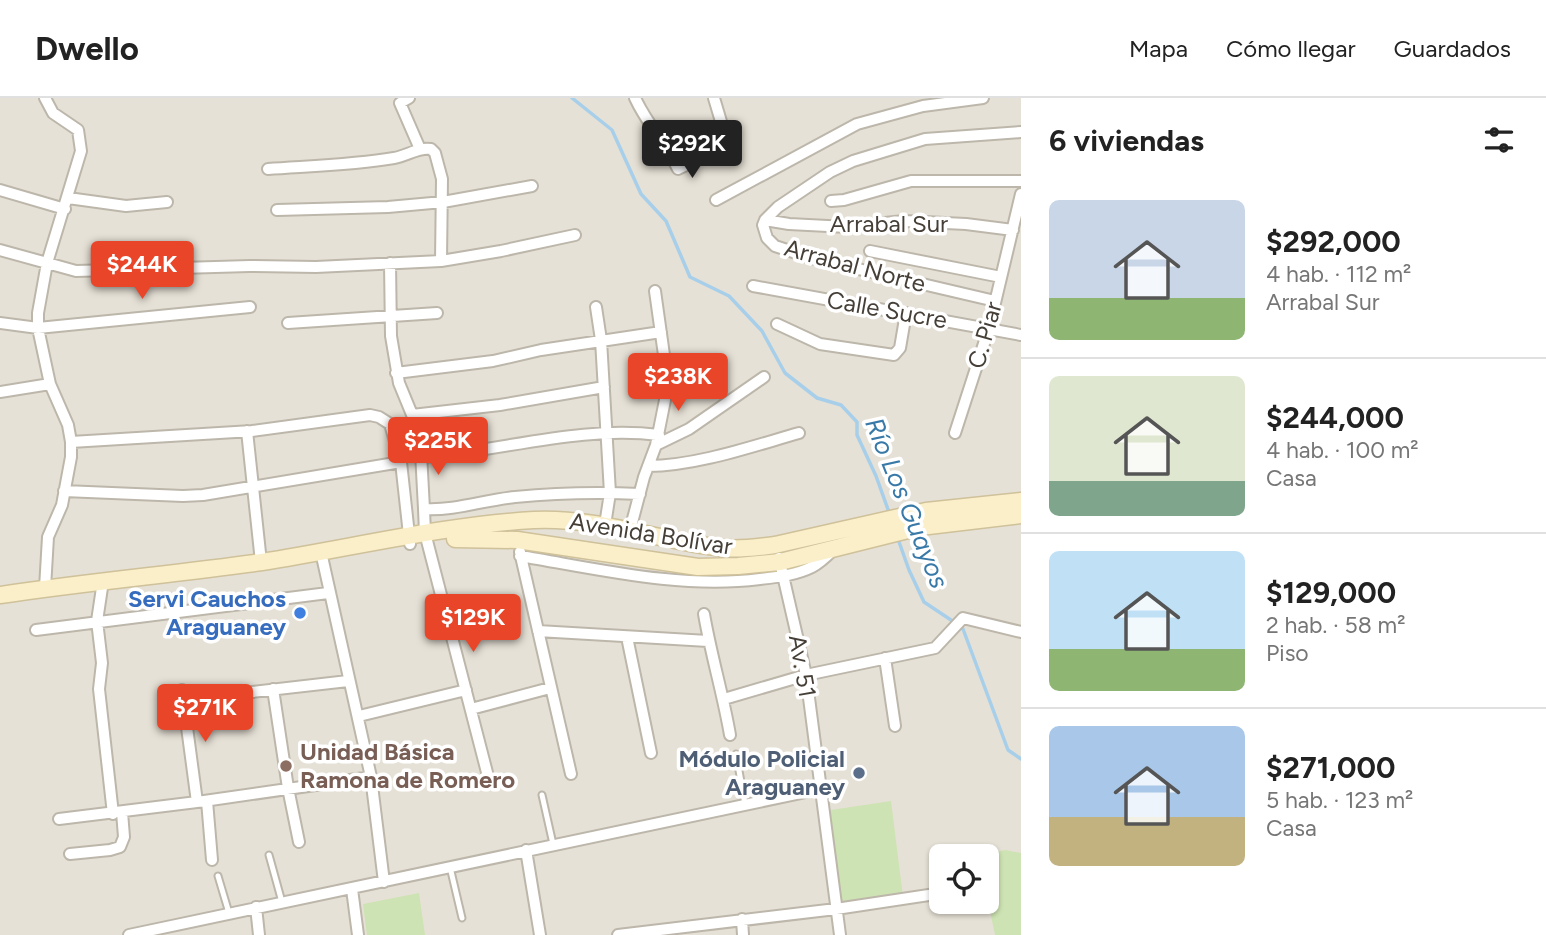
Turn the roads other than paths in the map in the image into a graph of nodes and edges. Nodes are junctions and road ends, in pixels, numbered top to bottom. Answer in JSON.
{"nodes":[{"id":1,"x":45,"y":98,"type":"edge"},
{"id":2,"x":635,"y":98,"type":"edge"},
{"id":3,"x":714,"y":98,"type":"edge"},
{"id":4,"x":983,"y":98,"type":"edge"},
{"id":5,"x":402,"y":100,"type":"edge"},
{"id":6,"x":1021,"y":132,"type":"edge"},
{"id":7,"x":420,"y":149,"type":"junction"},
{"id":8,"x":268,"y":169,"type":"dead end"},
{"id":9,"x":1021,"y":181,"type":"edge"},
{"id":10,"x":532,"y":186,"type":"dead end"},
{"id":11,"x":0,"y":190,"type":"edge"},
{"id":12,"x":1021,"y":194,"type":"edge"},
{"id":13,"x":716,"y":200,"type":"dead end"},
{"id":14,"x":831,"y":201,"type":"dead end"},
{"id":15,"x":167,"y":202,"type":"dead end"},
{"id":16,"x":443,"y":202,"type":"junction"},
{"id":17,"x":67,"y":204,"type":"junction"},
{"id":18,"x":277,"y":210,"type":"dead end"},
{"id":19,"x":764,"y":224,"type":"junction"},
{"id":20,"x":1013,"y":230,"type":"junction"},
{"id":21,"x":575,"y":235,"type":"dead end"},
{"id":22,"x":0,"y":250,"type":"edge"},
{"id":23,"x":870,"y":251,"type":"dead end"},
{"id":24,"x":441,"y":261,"type":"junction"},
{"id":25,"x":47,"y":263,"type":"junction"},
{"id":26,"x":390,"y":264,"type":"junction"},
{"id":27,"x":1001,"y":277,"type":"junction"},
{"id":28,"x":753,"y":286,"type":"dead end"},
{"id":29,"x":655,"y":291,"type":"dead end"},
{"id":30,"x":995,"y":302,"type":"junction"},
{"id":31,"x":250,"y":307,"type":"dead end"},
{"id":32,"x":596,"y":307,"type":"dead end"},
{"id":33,"x":437,"y":313,"type":"dead end"},
{"id":34,"x":906,"y":313,"type":"junction"},
{"id":35,"x":391,"y":316,"type":"junction"},
{"id":36,"x":0,"y":323,"type":"edge"},
{"id":37,"x":288,"y":323,"type":"dead end"},
{"id":38,"x":777,"y":324,"type":"dead end"},
{"id":39,"x":38,"y":328,"type":"junction"},
{"id":40,"x":989,"y":328,"type":"junction"},
{"id":41,"x":661,"y":332,"type":"junction"},
{"id":42,"x":1021,"y":335,"type":"edge"},
{"id":43,"x":601,"y":340,"type":"junction"},
{"id":44,"x":396,"y":373,"type":"junction"},
{"id":45,"x":764,"y":377,"type":"dead end"},
{"id":46,"x":50,"y":384,"type":"junction"},
{"id":47,"x":604,"y":387,"type":"junction"},
{"id":48,"x":0,"y":392,"type":"edge"},
{"id":49,"x":412,"y":415,"type":"junction"},
{"id":50,"x":247,"y":431,"type":"junction"},
{"id":51,"x":799,"y":433,"type":"dead end"},
{"id":52,"x":955,"y":433,"type":"dead end"},
{"id":53,"x":606,"y":434,"type":"junction"},
{"id":54,"x":657,"y":440,"type":"junction"},
{"id":55,"x":72,"y":442,"type":"junction"},
{"id":56,"x":421,"y":457,"type":"junction"},
{"id":57,"x":401,"y":461,"type":"junction"},
{"id":58,"x":648,"y":466,"type":"junction"},
{"id":59,"x":254,"y":487,"type":"junction"},
{"id":60,"x":64,"y":491,"type":"junction"},
{"id":61,"x":610,"y":493,"type":"junction"},
{"id":62,"x":639,"y":494,"type":"junction"},
{"id":63,"x":1021,"y":501,"type":"edge"},
{"id":64,"x":488,"y":502,"type":"junction"},
{"id":65,"x":424,"y":509,"type":"junction"},
{"id":66,"x":1021,"y":515,"type":"edge"},
{"id":67,"x":923,"y":519,"type":"junction"},
{"id":68,"x":510,"y":523,"type":"junction"},
{"id":69,"x":491,"y":525,"type":"junction"},
{"id":70,"x":606,"y":525,"type":"junction"},
{"id":71,"x":630,"y":530,"type":"junction"},
{"id":72,"x":418,"y":539,"type":"junction"},
{"id":73,"x":844,"y":541,"type":"junction"},
{"id":74,"x":775,"y":545,"type":"junction"},
{"id":75,"x":519,"y":548,"type":"junction"},
{"id":76,"x":321,"y":552,"type":"junction"},
{"id":77,"x":606,"y":553,"type":"junction"},
{"id":78,"x":261,"y":562,"type":"junction"},
{"id":79,"x":782,"y":569,"type":"junction"},
{"id":80,"x":605,"y":570,"type":"junction"},
{"id":81,"x":103,"y":581,"type":"junction"},
{"id":82,"x":45,"y":588,"type":"junction"},
{"id":83,"x":328,"y":593,"type":"junction"},
{"id":84,"x":0,"y":594,"type":"edge"},
{"id":85,"x":704,"y":614,"type":"dead end"},
{"id":86,"x":97,"y":621,"type":"junction"},
{"id":87,"x":36,"y":630,"type":"dead end"},
{"id":88,"x":538,"y":631,"type":"junction"},
{"id":89,"x":1021,"y":632,"type":"edge"},
{"id":90,"x":627,"y":637,"type":"junction"},
{"id":91,"x":708,"y":641,"type":"junction"},
{"id":92,"x":885,"y":659,"type":"junction"},
{"id":93,"x":806,"y":675,"type":"junction"},
{"id":94,"x":348,"y":681,"type":"junction"},
{"id":95,"x":550,"y":688,"type":"junction"},
{"id":96,"x":273,"y":689,"type":"junction"},
{"id":97,"x":466,"y":690,"type":"junction"},
{"id":98,"x":724,"y":699,"type":"junction"},
{"id":99,"x":471,"y":709,"type":"junction"},
{"id":100,"x":359,"y":716,"type":"junction"},
{"id":101,"x":895,"y":726,"type":"dead end"},
{"id":102,"x":730,"y":735,"type":"dead end"},
{"id":103,"x":651,"y":753,"type":"dead end"},
{"id":104,"x":736,"y":754,"type":"dead end"},
{"id":105,"x":572,"y":775,"type":"dead end"},
{"id":106,"x":371,"y":776,"type":"junction"},
{"id":107,"x":490,"y":784,"type":"dead end"},
{"id":108,"x":288,"y":788,"type":"junction"},
{"id":109,"x":820,"y":789,"type":"junction"},
{"id":110,"x":542,"y":795,"type":"dead end"},
{"id":111,"x":202,"y":801,"type":"junction"},
{"id":112,"x":745,"y":804,"type":"junction"},
{"id":113,"x":117,"y":813,"type":"junction"},
{"id":114,"x":59,"y":819,"type":"dead end"},
{"id":115,"x":299,"y":842,"type":"dead end"},
{"id":116,"x":553,"y":844,"type":"junction"},
{"id":117,"x":526,"y":850,"type":"junction"},
{"id":118,"x":70,"y":854,"type":"dead end"},
{"id":119,"x":270,"y":855,"type":"dead end"},
{"id":120,"x":212,"y":860,"type":"dead end"},
{"id":121,"x":450,"y":867,"type":"junction"},
{"id":122,"x":218,"y":876,"type":"dead end"},
{"id":123,"x":384,"y":882,"type":"junction"},
{"id":124,"x":352,"y":889,"type":"junction"},
{"id":125,"x":929,"y":895,"type":"edge"},
{"id":126,"x":282,"y":902,"type":"junction"},
{"id":127,"x":256,"y":907,"type":"junction"},
{"id":128,"x":836,"y":909,"type":"junction"},
{"id":129,"x":229,"y":913,"type":"junction"},
{"id":130,"x":462,"y":918,"type":"dead end"},
{"id":131,"x":742,"y":919,"type":"junction"},
{"id":132,"x":161,"y":932,"type":"edge"},
{"id":133,"x":642,"y":933,"type":"edge"},
{"id":134,"x":129,"y":935,"type":"edge"},
{"id":135,"x":260,"y":935,"type":"edge"},
{"id":136,"x":358,"y":935,"type":"edge"},
{"id":137,"x":540,"y":935,"type":"edge"},
{"id":138,"x":618,"y":935,"type":"edge"},
{"id":139,"x":743,"y":935,"type":"edge"},
{"id":140,"x":839,"y":935,"type":"edge"}],
"edges":[{"from":1,"to":17,"type":"street"},
{"from":2,"to":3,"type":"street"},
{"from":4,"to":13,"type":"street"},
{"from":5,"to":7,"type":"street"},
{"from":6,"to":19,"type":"street"},
{"from":7,"to":8,"type":"street"},
{"from":7,"to":16,"type":"street"},
{"from":9,"to":14,"type":"street"},
{"from":10,"to":16,"type":"street"},
{"from":11,"to":17,"type":"street"},
{"from":12,"to":20,"type":"street","name":"C. Piar"},
{"from":15,"to":17,"type":"street"},
{"from":16,"to":18,"type":"street"},
{"from":16,"to":24,"type":"street"},
{"from":17,"to":25,"type":"street"},
{"from":19,"to":20,"type":"street","name":"Arrabal Sur"},
{"from":19,"to":30,"type":"street","name":"Arrabal Norte"},
{"from":20,"to":27,"type":"street","name":"C. Piar"},
{"from":21,"to":24,"type":"street"},
{"from":22,"to":25,"type":"street"},
{"from":23,"to":27,"type":"street"},
{"from":24,"to":26,"type":"street"},
{"from":25,"to":26,"type":"street"},
{"from":25,"to":39,"type":"street"},
{"from":26,"to":35,"type":"street"},
{"from":27,"to":30,"type":"street","name":"C. Piar"},
{"from":28,"to":34,"type":"street","name":"Calle Sucre"},
{"from":29,"to":41,"type":"street"},
{"from":30,"to":40,"type":"street","name":"C. Piar"},
{"from":31,"to":39,"type":"street"},
{"from":32,"to":43,"type":"street"},
{"from":33,"to":35,"type":"street"},
{"from":34,"to":38,"type":"street"},
{"from":34,"to":40,"type":"street","name":"Calle Sucre"},
{"from":35,"to":37,"type":"street"},
{"from":35,"to":44,"type":"street"},
{"from":36,"to":39,"type":"street"},
{"from":39,"to":46,"type":"street"},
{"from":40,"to":42,"type":"street","name":"Calle Sucre"},
{"from":40,"to":52,"type":"street","name":"C. Piar"},
{"from":41,"to":43,"type":"street"},
{"from":41,"to":54,"type":"street"},
{"from":43,"to":44,"type":"street"},
{"from":43,"to":47,"type":"street"},
{"from":44,"to":49,"type":"street"},
{"from":45,"to":54,"type":"street"},
{"from":46,"to":48,"type":"street"},
{"from":46,"to":55,"type":"street"},
{"from":47,"to":49,"type":"street"},
{"from":47,"to":53,"type":"street"},
{"from":49,"to":56,"type":"street"},
{"from":50,"to":55,"type":"street"},
{"from":50,"to":57,"type":"street"},
{"from":50,"to":59,"type":"street"},
{"from":51,"to":58,"type":"street"},
{"from":53,"to":54,"type":"street"},
{"from":53,"to":56,"type":"street"},
{"from":53,"to":61,"type":"street"},
{"from":54,"to":58,"type":"street"},
{"from":55,"to":60,"type":"street"},
{"from":56,"to":65,"type":"street"},
{"from":57,"to":59,"type":"street"},
{"from":57,"to":72,"type":"street"},
{"from":58,"to":62,"type":"street"},
{"from":59,"to":60,"type":"street"},
{"from":59,"to":78,"type":"street"},
{"from":60,"to":82,"type":"street"},
{"from":61,"to":62,"type":"street"},
{"from":61,"to":64,"type":"street"},
{"from":61,"to":70,"type":"street"},
{"from":62,"to":71,"type":"street"},
{"from":63,"to":67,"type":"main road","name":"Avenida Bolívar"},
{"from":64,"to":65,"type":"street"},
{"from":64,"to":69,"type":"street"},
{"from":65,"to":72,"type":"street"},
{"from":66,"to":67,"type":"main road","name":"Avenida Bolívar"},
{"from":67,"to":73,"type":"main road","name":"Avenida Bolívar"},
{"from":68,"to":69,"type":"main road","name":"Avenida Bolívar"},
{"from":68,"to":70,"type":"main road","name":"Avenida Bolívar"},
{"from":68,"to":75,"type":"street"},
{"from":69,"to":72,"type":"main road","name":"Avenida Bolívar"},
{"from":70,"to":71,"type":"main road","name":"Avenida Bolívar"},
{"from":71,"to":74,"type":"main road","name":"Avenida Bolívar"},
{"from":72,"to":75,"type":"main road","name":"Avenida Bolívar"},
{"from":72,"to":76,"type":"main road","name":"Avenida Bolívar"},
{"from":72,"to":97,"type":"street"},
{"from":73,"to":74,"type":"main road","name":"Avenida Bolívar"},
{"from":73,"to":79,"type":"main road","name":"Avenida Bolívar"},
{"from":74,"to":79,"type":"street","name":"Av. 51"},
{"from":75,"to":77,"type":"main road","name":"Avenida Bolívar"},
{"from":75,"to":80,"type":"street"},
{"from":75,"to":88,"type":"street"},
{"from":76,"to":78,"type":"main road","name":"Avenida Bolívar"},
{"from":76,"to":83,"type":"street"},
{"from":77,"to":79,"type":"main road","name":"Avenida Bolívar"},
{"from":77,"to":80,"type":"street"},
{"from":78,"to":81,"type":"main road","name":"Avenida Bolívar"},
{"from":79,"to":80,"type":"street"},
{"from":79,"to":93,"type":"street","name":"Av. 51"},
{"from":81,"to":82,"type":"main road","name":"Avenida Bolívar"},
{"from":81,"to":86,"type":"street"},
{"from":82,"to":84,"type":"main road","name":"Avenida Bolívar"},
{"from":83,"to":86,"type":"street"},
{"from":83,"to":94,"type":"street"},
{"from":85,"to":91,"type":"street"},
{"from":86,"to":87,"type":"street"},
{"from":86,"to":113,"type":"street"},
{"from":88,"to":90,"type":"street"},
{"from":88,"to":95,"type":"street"},
{"from":89,"to":92,"type":"street"},
{"from":90,"to":91,"type":"street"},
{"from":90,"to":103,"type":"street"},
{"from":91,"to":98,"type":"street"},
{"from":92,"to":93,"type":"street"},
{"from":92,"to":101,"type":"street"},
{"from":93,"to":98,"type":"street"},
{"from":93,"to":109,"type":"street","name":"Av. 51"},
{"from":94,"to":96,"type":"street"},
{"from":94,"to":100,"type":"street"},
{"from":95,"to":99,"type":"street"},
{"from":95,"to":105,"type":"street"},
{"from":96,"to":108,"type":"street"},
{"from":96,"to":111,"type":"street"},
{"from":97,"to":99,"type":"street"},
{"from":97,"to":100,"type":"street"},
{"from":98,"to":102,"type":"street"},
{"from":99,"to":107,"type":"street"},
{"from":100,"to":106,"type":"street"},
{"from":104,"to":112,"type":"lane"},
{"from":106,"to":108,"type":"street"},
{"from":106,"to":123,"type":"street"},
{"from":108,"to":111,"type":"street"},
{"from":108,"to":115,"type":"street"},
{"from":109,"to":112,"type":"street"},
{"from":109,"to":128,"type":"street","name":"Av. 51"},
{"from":110,"to":116,"type":"lane"},
{"from":111,"to":113,"type":"street"},
{"from":111,"to":120,"type":"street"},
{"from":112,"to":116,"type":"street"},
{"from":113,"to":114,"type":"street"},
{"from":113,"to":118,"type":"street"},
{"from":116,"to":117,"type":"street"},
{"from":117,"to":121,"type":"street"},
{"from":117,"to":137,"type":"street"},
{"from":119,"to":126,"type":"lane"},
{"from":121,"to":123,"type":"street"},
{"from":121,"to":130,"type":"lane"},
{"from":122,"to":129,"type":"lane"},
{"from":123,"to":124,"type":"street"},
{"from":124,"to":126,"type":"street"},
{"from":124,"to":136,"type":"street"},
{"from":125,"to":128,"type":"street"},
{"from":126,"to":127,"type":"street"},
{"from":127,"to":129,"type":"street"},
{"from":127,"to":135,"type":"street"},
{"from":128,"to":131,"type":"street"},
{"from":128,"to":140,"type":"street","name":"Av. 51"},
{"from":129,"to":132,"type":"street"},
{"from":131,"to":133,"type":"street"},
{"from":131,"to":139,"type":"street"},
{"from":132,"to":134,"type":"street"},
{"from":133,"to":138,"type":"street"}]}
